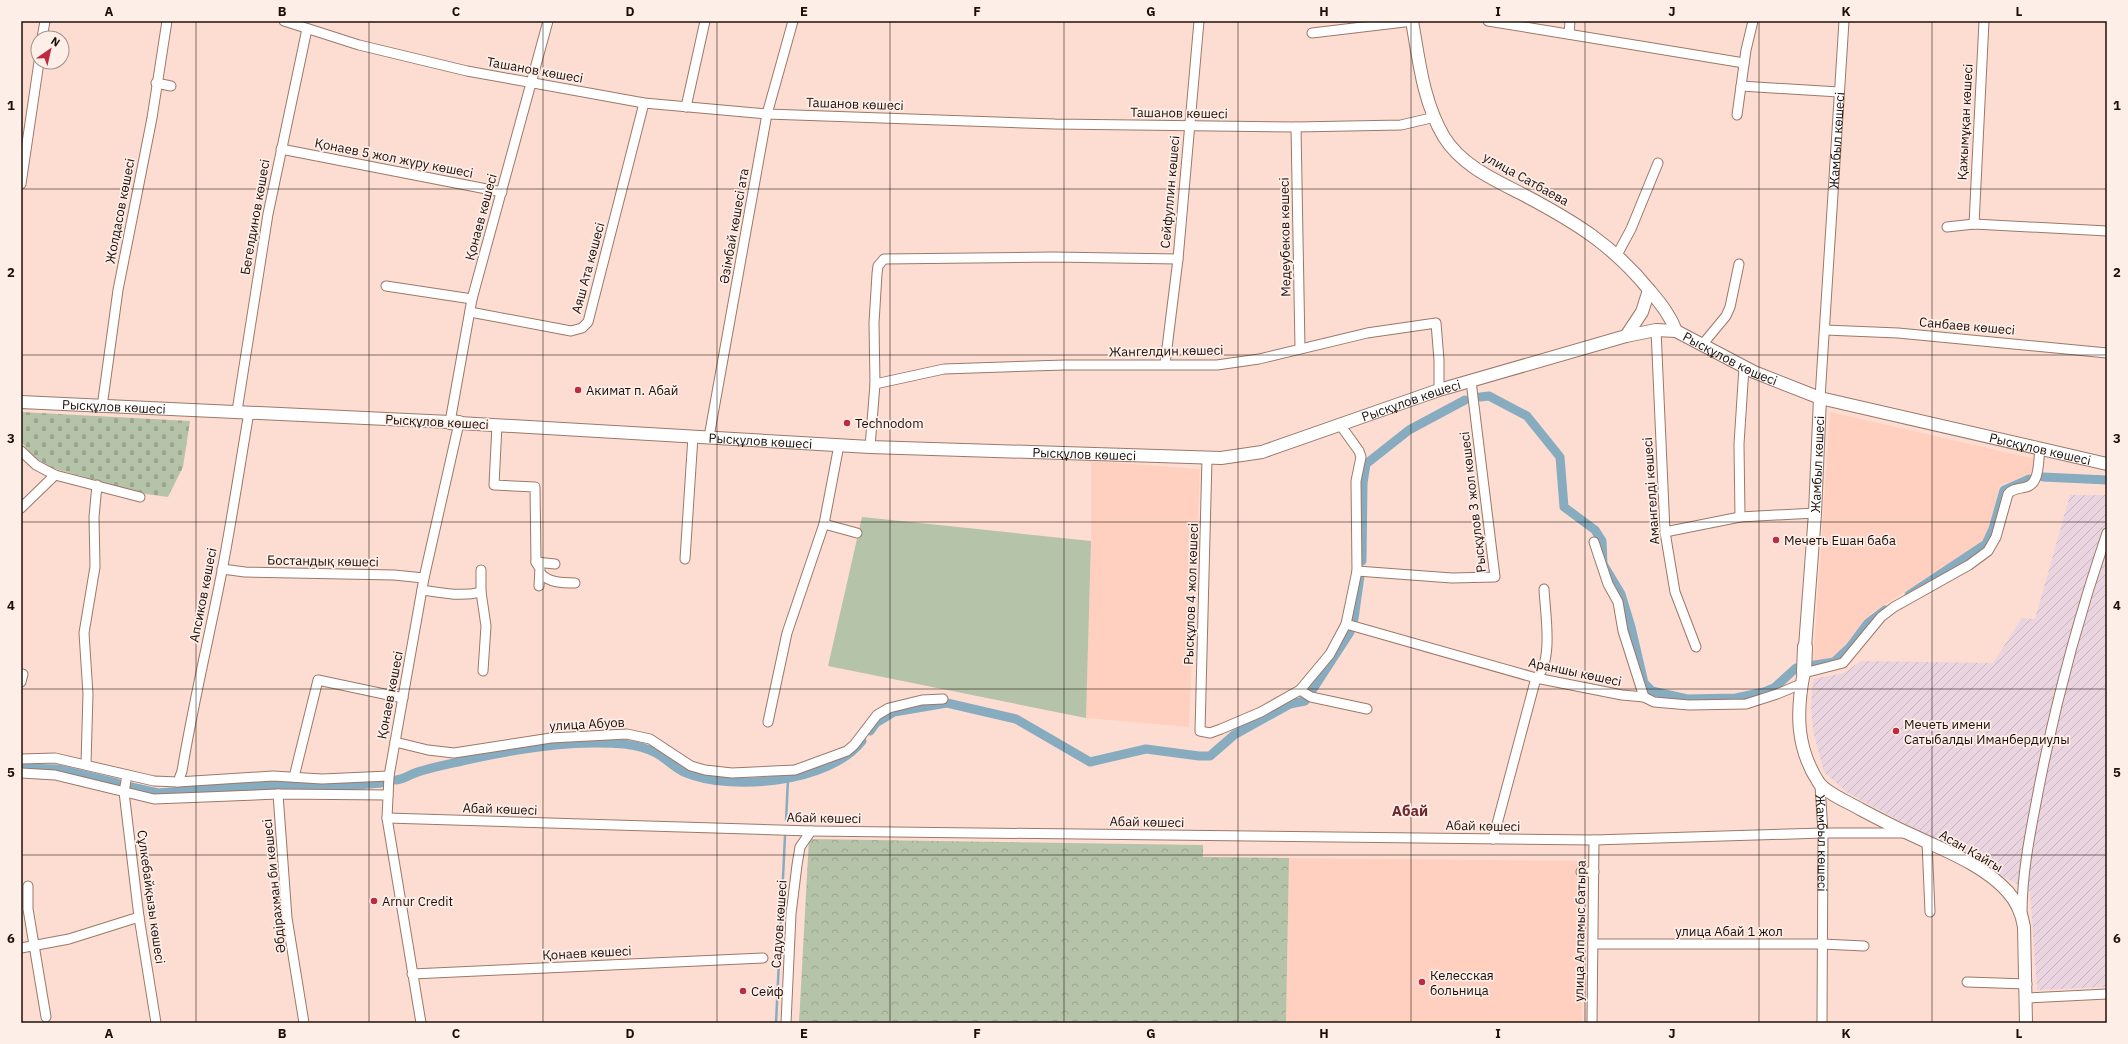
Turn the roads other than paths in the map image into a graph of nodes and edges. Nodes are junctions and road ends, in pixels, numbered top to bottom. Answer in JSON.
{"nodes":[{"id":1,"x":167,"y":21,"type":"edge"},
{"id":2,"x":284,"y":21,"type":"edge"},
{"id":3,"x":548,"y":21,"type":"edge"},
{"id":4,"x":705,"y":21,"type":"edge"},
{"id":5,"x":793,"y":21,"type":"edge"},
{"id":6,"x":1199,"y":21,"type":"edge"},
{"id":7,"x":1412,"y":21,"type":"edge"},
{"id":8,"x":1488,"y":21,"type":"edge"},
{"id":9,"x":1570,"y":21,"type":"edge"},
{"id":10,"x":1753,"y":21,"type":"edge"},
{"id":11,"x":1844,"y":21,"type":"edge"},
{"id":12,"x":1984,"y":21,"type":"edge"},
{"id":13,"x":1516,"y":23,"type":"edge"},
{"id":14,"x":307,"y":29,"type":"junction"},
{"id":15,"x":1312,"y":33,"type":"dead end"},
{"id":16,"x":1569,"y":34,"type":"junction"},
{"id":17,"x":1744,"y":63,"type":"junction"},
{"id":18,"x":38,"y":70,"type":"edge"},
{"id":19,"x":530,"y":82,"type":"junction"},
{"id":20,"x":156,"y":83,"type":"junction"},
{"id":21,"x":171,"y":86,"type":"dead end"},
{"id":22,"x":1742,"y":86,"type":"junction"},
{"id":23,"x":1839,"y":92,"type":"junction"},
{"id":24,"x":644,"y":103,"type":"junction"},
{"id":25,"x":686,"y":107,"type":"junction"},
{"id":26,"x":767,"y":114,"type":"junction"},
{"id":27,"x":1737,"y":115,"type":"dead end"},
{"id":28,"x":1435,"y":117,"type":"junction"},
{"id":29,"x":1189,"y":126,"type":"junction"},
{"id":30,"x":1296,"y":127,"type":"junction"},
{"id":31,"x":281,"y":149,"type":"junction"},
{"id":32,"x":1658,"y":163,"type":"dead end"},
{"id":33,"x":21,"y":184,"type":"edge"},
{"id":34,"x":502,"y":192,"type":"junction"},
{"id":35,"x":1974,"y":224,"type":"junction"},
{"id":36,"x":1947,"y":227,"type":"dead end"},
{"id":37,"x":2107,"y":231,"type":"edge"},
{"id":38,"x":1617,"y":255,"type":"junction"},
{"id":39,"x":1178,"y":259,"type":"junction"},
{"id":40,"x":1739,"y":264,"type":"dead end"},
{"id":41,"x":386,"y":286,"type":"dead end"},
{"id":42,"x":1649,"y":290,"type":"junction"},
{"id":43,"x":472,"y":299,"type":"junction"},
{"id":44,"x":470,"y":312,"type":"junction"},
{"id":45,"x":1656,"y":330,"type":"junction"},
{"id":46,"x":1825,"y":330,"type":"junction"},
{"id":47,"x":1676,"y":331,"type":"junction"},
{"id":48,"x":1626,"y":336,"type":"junction"},
{"id":49,"x":1702,"y":345,"type":"junction"},
{"id":50,"x":1300,"y":348,"type":"junction"},
{"id":51,"x":2107,"y":353,"type":"edge"},
{"id":52,"x":1165,"y":364,"type":"junction"},
{"id":53,"x":1744,"y":367,"type":"junction"},
{"id":54,"x":1471,"y":381,"type":"junction"},
{"id":55,"x":875,"y":384,"type":"junction"},
{"id":56,"x":1439,"y":390,"type":"junction"},
{"id":57,"x":1820,"y":398,"type":"junction"},
{"id":58,"x":21,"y":402,"type":"edge"},
{"id":59,"x":102,"y":407,"type":"junction"},
{"id":60,"x":243,"y":412,"type":"junction"},
{"id":61,"x":454,"y":422,"type":"junction"},
{"id":62,"x":497,"y":425,"type":"junction"},
{"id":63,"x":1341,"y":426,"type":"junction"},
{"id":64,"x":693,"y":436,"type":"junction"},
{"id":65,"x":709,"y":437,"type":"junction"},
{"id":66,"x":838,"y":445,"type":"junction"},
{"id":67,"x":870,"y":447,"type":"junction"},
{"id":68,"x":21,"y":450,"type":"edge"},
{"id":69,"x":2040,"y":450,"type":"junction"},
{"id":70,"x":1207,"y":458,"type":"junction"},
{"id":71,"x":2107,"y":464,"type":"edge"},
{"id":72,"x":55,"y":475,"type":"junction"},
{"id":73,"x":98,"y":485,"type":"junction"},
{"id":74,"x":140,"y":497,"type":"dead end"},
{"id":75,"x":21,"y":508,"type":"edge"},
{"id":76,"x":1815,"y":513,"type":"junction"},
{"id":77,"x":1740,"y":517,"type":"junction"},
{"id":78,"x":824,"y":524,"type":"junction"},
{"id":79,"x":1666,"y":532,"type":"junction"},
{"id":80,"x":2107,"y":533,"type":"edge"},
{"id":81,"x":857,"y":534,"type":"dead end"},
{"id":82,"x":1594,"y":542,"type":"dead end"},
{"id":83,"x":685,"y":559,"type":"dead end"},
{"id":84,"x":536,"y":562,"type":"junction"},
{"id":85,"x":555,"y":564,"type":"dead end"},
{"id":86,"x":222,"y":569,"type":"junction"},
{"id":87,"x":481,"y":570,"type":"dead end"},
{"id":88,"x":1357,"y":571,"type":"junction"},
{"id":89,"x":540,"y":573,"type":"junction"},
{"id":90,"x":424,"y":578,"type":"junction"},
{"id":91,"x":575,"y":583,"type":"dead end"},
{"id":92,"x":539,"y":586,"type":"dead end"},
{"id":93,"x":1544,"y":589,"type":"dead end"},
{"id":94,"x":422,"y":590,"type":"junction"},
{"id":95,"x":481,"y":592,"type":"junction"},
{"id":96,"x":1346,"y":624,"type":"junction"},
{"id":97,"x":1696,"y":647,"type":"dead end"},
{"id":98,"x":1805,"y":647,"type":"joint"},
{"id":99,"x":483,"y":671,"type":"dead end"},
{"id":100,"x":1803,"y":677,"type":"junction"},
{"id":101,"x":1536,"y":678,"type":"junction"},
{"id":102,"x":1300,"y":690,"type":"junction"},
{"id":103,"x":1644,"y":697,"type":"junction"},
{"id":104,"x":403,"y":698,"type":"junction"},
{"id":105,"x":943,"y":699,"type":"dead end"},
{"id":106,"x":1367,"y":709,"type":"dead end"},
{"id":107,"x":768,"y":722,"type":"dead end"},
{"id":108,"x":395,"y":742,"type":"junction"},
{"id":109,"x":21,"y":759,"type":"edge"},
{"id":110,"x":86,"y":764,"type":"junction"},
{"id":111,"x":21,"y":773,"type":"edge"},
{"id":112,"x":127,"y":775,"type":"junction"},
{"id":113,"x":389,"y":776,"type":"junction"},
{"id":114,"x":294,"y":777,"type":"junction"},
{"id":115,"x":178,"y":782,"type":"junction"},
{"id":116,"x":1820,"y":784,"type":"junction"},
{"id":117,"x":124,"y":792,"type":"junction"},
{"id":118,"x":278,"y":794,"type":"junction"},
{"id":119,"x":388,"y":795,"type":"junction"},
{"id":120,"x":387,"y":818,"type":"junction"},
{"id":121,"x":811,"y":831,"type":"junction"},
{"id":122,"x":1823,"y":833,"type":"junction"},
{"id":123,"x":1908,"y":833,"type":"junction"},
{"id":124,"x":1493,"y":839,"type":"junction"},
{"id":125,"x":1594,"y":840,"type":"junction"},
{"id":126,"x":1927,"y":842,"type":"junction"},
{"id":127,"x":1581,"y":872,"type":"dead end"},
{"id":128,"x":1594,"y":872,"type":"junction"},
{"id":129,"x":28,"y":886,"type":"dead end"},
{"id":130,"x":1930,"y":912,"type":"dead end"},
{"id":131,"x":2022,"y":914,"type":"junction"},
{"id":132,"x":139,"y":917,"type":"junction"},
{"id":133,"x":1593,"y":944,"type":"junction"},
{"id":134,"x":1822,"y":944,"type":"junction"},
{"id":135,"x":35,"y":946,"type":"junction"},
{"id":136,"x":1864,"y":946,"type":"dead end"},
{"id":137,"x":21,"y":948,"type":"edge"},
{"id":138,"x":763,"y":958,"type":"dead end"},
{"id":139,"x":412,"y":974,"type":"junction"},
{"id":140,"x":1968,"y":982,"type":"dead end"},
{"id":141,"x":2026,"y":984,"type":"junction"},
{"id":142,"x":2107,"y":994,"type":"edge"},
{"id":143,"x":2027,"y":998,"type":"junction"},
{"id":144,"x":46,"y":1017,"type":"dead end"},
{"id":145,"x":156,"y":1023,"type":"edge"},
{"id":146,"x":304,"y":1023,"type":"edge"},
{"id":147,"x":421,"y":1023,"type":"edge"},
{"id":148,"x":786,"y":1023,"type":"edge"},
{"id":149,"x":1592,"y":1023,"type":"edge"},
{"id":150,"x":1822,"y":1023,"type":"edge"},
{"id":151,"x":2026,"y":1023,"type":"edge"}],
"edges":[{"from":1,"to":20,"type":"street","name":"Жолдасов көшесі"},
{"from":2,"to":14,"type":"street","name":"Ташанов көшесі"},
{"from":3,"to":19,"type":"street","name":"Қонаев көшесі"},
{"from":4,"to":25,"type":"street"},
{"from":5,"to":26,"type":"street","name":"Әзімбай көшесі ата"},
{"from":6,"to":29,"type":"street","name":"Сейфуллин көшесі"},
{"from":7,"to":15,"type":"street"},
{"from":7,"to":28,"type":"main road","name":"улица Сатбаева"},
{"from":8,"to":13,"type":"street"},
{"from":9,"to":16,"type":"street"},
{"from":10,"to":17,"type":"street"},
{"from":11,"to":23,"type":"street","name":"Жамбыл көшесі"},
{"from":12,"to":35,"type":"street","name":"Қажымұқан көшесі"},
{"from":13,"to":16,"type":"street"},
{"from":14,"to":19,"type":"street","name":"Ташанов көшесі"},
{"from":14,"to":31,"type":"street","name":"Бегелдинов көшесі"},
{"from":16,"to":17,"type":"street"},
{"from":17,"to":22,"type":"street"},
{"from":18,"to":33,"type":"street"},
{"from":19,"to":24,"type":"street","name":"Ташанов көшесі"},
{"from":19,"to":34,"type":"street","name":"Қонаев көшесі"},
{"from":20,"to":21,"type":"street"},
{"from":20,"to":59,"type":"street","name":"Жолдасов көшесі"},
{"from":22,"to":23,"type":"street"},
{"from":22,"to":27,"type":"street"},
{"from":23,"to":46,"type":"street","name":"Жамбыл көшесі"},
{"from":24,"to":25,"type":"street","name":"Ташанов көшесі"},
{"from":24,"to":44,"type":"street","name":"Аяш Ата көшесі"},
{"from":25,"to":26,"type":"street","name":"Ташанов көшесі"},
{"from":26,"to":29,"type":"street","name":"Ташанов көшесі"},
{"from":26,"to":65,"type":"street","name":"Әзімбай көшесі ата"},
{"from":28,"to":30,"type":"street","name":"Ташанов көшесі"},
{"from":28,"to":38,"type":"main road","name":"улица Сатбаева"},
{"from":29,"to":30,"type":"street","name":"Ташанов көшесі"},
{"from":29,"to":39,"type":"street","name":"Сейфуллин көшесі"},
{"from":30,"to":50,"type":"street","name":"Медеубеков көшесі"},
{"from":31,"to":34,"type":"street","name":"Қонаев 5 жол жүру көшесі"},
{"from":31,"to":60,"type":"street","name":"Бегелдинов көшесі"},
{"from":32,"to":38,"type":"street"},
{"from":34,"to":43,"type":"street","name":"Қонаев көшесі"},
{"from":35,"to":36,"type":"street"},
{"from":35,"to":37,"type":"street"},
{"from":38,"to":42,"type":"main road","name":"улица Сатбаева"},
{"from":39,"to":52,"type":"street","name":"Сейфуллин көшесі"},
{"from":39,"to":55,"type":"street"},
{"from":40,"to":49,"type":"street"},
{"from":41,"to":43,"type":"street"},
{"from":42,"to":47,"type":"main road","name":"улица Сатбаева"},
{"from":42,"to":48,"type":"main road"},
{"from":43,"to":44,"type":"street","name":"Қонаев көшесі"},
{"from":44,"to":61,"type":"street","name":"Қонаев көшесі"},
{"from":45,"to":47,"type":"main road","name":"Рысқұлов көшесі"},
{"from":45,"to":48,"type":"main road","name":"Рысқұлов көшесі"},
{"from":45,"to":79,"type":"street","name":"Амангелді көшесі"},
{"from":46,"to":51,"type":"street","name":"Санбаев көшесі"},
{"from":46,"to":57,"type":"street","name":"Жамбыл көшесі"},
{"from":47,"to":49,"type":"main road","name":"Рысқұлов көшесі"},
{"from":48,"to":54,"type":"main road","name":"Рысқұлов көшесі"},
{"from":49,"to":53,"type":"main road","name":"Рысқұлов көшесі"},
{"from":50,"to":52,"type":"street","name":"Жангелдин көшесі"},
{"from":50,"to":56,"type":"street","name":"Жангелдин көшесі"},
{"from":52,"to":55,"type":"street","name":"Жангелдин көшесі"},
{"from":53,"to":57,"type":"main road","name":"Рысқұлов көшесі"},
{"from":53,"to":77,"type":"street"},
{"from":54,"to":56,"type":"main road","name":"Рысқұлов көшесі"},
{"from":54,"to":88,"type":"street","name":"Рысқұлов 3 жол көшесі"},
{"from":55,"to":67,"type":"street"},
{"from":56,"to":63,"type":"main road","name":"Рысқұлов көшесі"},
{"from":57,"to":69,"type":"main road","name":"Рысқұлов көшесі"},
{"from":57,"to":76,"type":"main road","name":"Жамбыл көшесі"},
{"from":58,"to":59,"type":"main road","name":"Рысқұлов көшесі"},
{"from":59,"to":60,"type":"main road","name":"Рысқұлов көшесі"},
{"from":60,"to":61,"type":"main road","name":"Рысқұлов көшесі"},
{"from":60,"to":86,"type":"street","name":"Апсиков көшесі"},
{"from":61,"to":62,"type":"main road","name":"Рысқұлов көшесі"},
{"from":61,"to":90,"type":"street","name":"Қонаев көшесі"},
{"from":62,"to":64,"type":"main road","name":"Рысқұлов көшесі"},
{"from":62,"to":84,"type":"street"},
{"from":63,"to":70,"type":"main road","name":"Рысқұлов көшесі"},
{"from":63,"to":88,"type":"street"},
{"from":64,"to":65,"type":"main road","name":"Рысқұлов көшесі"},
{"from":64,"to":83,"type":"street"},
{"from":65,"to":66,"type":"main road","name":"Рысқұлов көшесі"},
{"from":66,"to":67,"type":"main road","name":"Рысқұлов көшесі"},
{"from":66,"to":78,"type":"street"},
{"from":67,"to":70,"type":"main road","name":"Рысқұлов көшесі"},
{"from":68,"to":72,"type":"street"},
{"from":69,"to":71,"type":"main road","name":"Рысқұлов көшесі"},
{"from":69,"to":100,"type":"street","name":"Араншы көшесі"},
{"from":70,"to":102,"type":"street","name":"Рысқұлов 4 жол көшесі"},
{"from":72,"to":73,"type":"street"},
{"from":72,"to":75,"type":"street"},
{"from":73,"to":74,"type":"street"},
{"from":73,"to":110,"type":"street"},
{"from":76,"to":77,"type":"street"},
{"from":76,"to":98,"type":"main road","name":"Жамбыл көшесі"},
{"from":77,"to":79,"type":"street"},
{"from":78,"to":81,"type":"street"},
{"from":78,"to":107,"type":"street"},
{"from":79,"to":97,"type":"street","name":"Амангелді көшесі"},
{"from":80,"to":131,"type":"street"},
{"from":82,"to":103,"type":"street"},
{"from":84,"to":85,"type":"street"},
{"from":84,"to":89,"type":"street"},
{"from":86,"to":90,"type":"street","name":"Бостандық көшесі"},
{"from":86,"to":115,"type":"street","name":"Апсиков көшесі"},
{"from":87,"to":95,"type":"street"},
{"from":88,"to":96,"type":"street"},
{"from":89,"to":91,"type":"street"},
{"from":89,"to":92,"type":"street"},
{"from":90,"to":94,"type":"street","name":"Қонаев көшесі"},
{"from":93,"to":101,"type":"street"},
{"from":94,"to":95,"type":"street"},
{"from":94,"to":104,"type":"street","name":"Қонаев көшесі"},
{"from":95,"to":99,"type":"street"},
{"from":96,"to":101,"type":"street","name":"Араншы көшесі"},
{"from":96,"to":102,"type":"street"},
{"from":98,"to":100,"type":"main road","name":"Жамбыл көшесі"},
{"from":100,"to":103,"type":"street","name":"Араншы көшесі"},
{"from":100,"to":116,"type":"main road","name":"Жамбыл көшесі"},
{"from":101,"to":103,"type":"street","name":"Араншы көшесі"},
{"from":101,"to":124,"type":"street"},
{"from":102,"to":106,"type":"street"},
{"from":104,"to":108,"type":"street","name":"Қонаев көшесі"},
{"from":104,"to":114,"type":"street"},
{"from":105,"to":108,"type":"street","name":"улица Абуов"},
{"from":108,"to":113,"type":"street","name":"Қонаев көшесі"},
{"from":109,"to":110,"type":"street"},
{"from":110,"to":112,"type":"street"},
{"from":111,"to":117,"type":"street"},
{"from":112,"to":115,"type":"street"},
{"from":112,"to":117,"type":"street","name":"Сұлкебайқызы көшесі"},
{"from":113,"to":114,"type":"street"},
{"from":113,"to":119,"type":"street","name":"Қонаев көшесі"},
{"from":114,"to":115,"type":"street"},
{"from":116,"to":122,"type":"street","name":"Жамбыл көшесі"},
{"from":116,"to":123,"type":"main road","name":"Асан Кайгы"},
{"from":117,"to":118,"type":"street"},
{"from":117,"to":132,"type":"street","name":"Сұлкебайқызы көшесі"},
{"from":118,"to":119,"type":"street"},
{"from":118,"to":146,"type":"street","name":"Әбдірахман би көшесі"},
{"from":119,"to":120,"type":"street","name":"Қонаев көшесі"},
{"from":120,"to":121,"type":"street","name":"Абай көшесі"},
{"from":120,"to":139,"type":"street","name":"Қонаев көшесі"},
{"from":121,"to":124,"type":"street","name":"Абай көшесі"},
{"from":121,"to":148,"type":"street","name":"Садуов көшесі"},
{"from":122,"to":123,"type":"street","name":"Абай көшесі"},
{"from":122,"to":125,"type":"street","name":"Абай көшесі"},
{"from":122,"to":134,"type":"street","name":"Жамбыл көшесі"},
{"from":123,"to":126,"type":"main road","name":"Асан Кайгы"},
{"from":124,"to":125,"type":"street","name":"Абай көшесі"},
{"from":125,"to":128,"type":"street","name":"улица Алпамыс батыра"},
{"from":126,"to":130,"type":"street"},
{"from":126,"to":131,"type":"main road","name":"Асан Кайгы"},
{"from":127,"to":128,"type":"street"},
{"from":128,"to":133,"type":"street","name":"улица Алпамыс батыра"},
{"from":129,"to":135,"type":"street"},
{"from":131,"to":141,"type":"main road","name":"Асан Кайгы"},
{"from":132,"to":135,"type":"street"},
{"from":132,"to":145,"type":"street","name":"Сұлкебайқызы көшесі"},
{"from":133,"to":134,"type":"street","name":"улица Абай 1 жол"},
{"from":133,"to":149,"type":"street","name":"улица Алпамыс батыра"},
{"from":134,"to":136,"type":"street","name":"улица Абай 1 жол"},
{"from":134,"to":150,"type":"street","name":"Жамбыл көшесі"},
{"from":135,"to":137,"type":"street"},
{"from":135,"to":144,"type":"street"},
{"from":138,"to":139,"type":"street","name":"Қонаев көшесі"},
{"from":139,"to":147,"type":"street","name":"Қонаев көшесі"},
{"from":140,"to":141,"type":"street"},
{"from":141,"to":143,"type":"main road","name":"Асан Кайгы"},
{"from":142,"to":143,"type":"street"},
{"from":143,"to":151,"type":"main road","name":"Асан Кайгы"}]}
